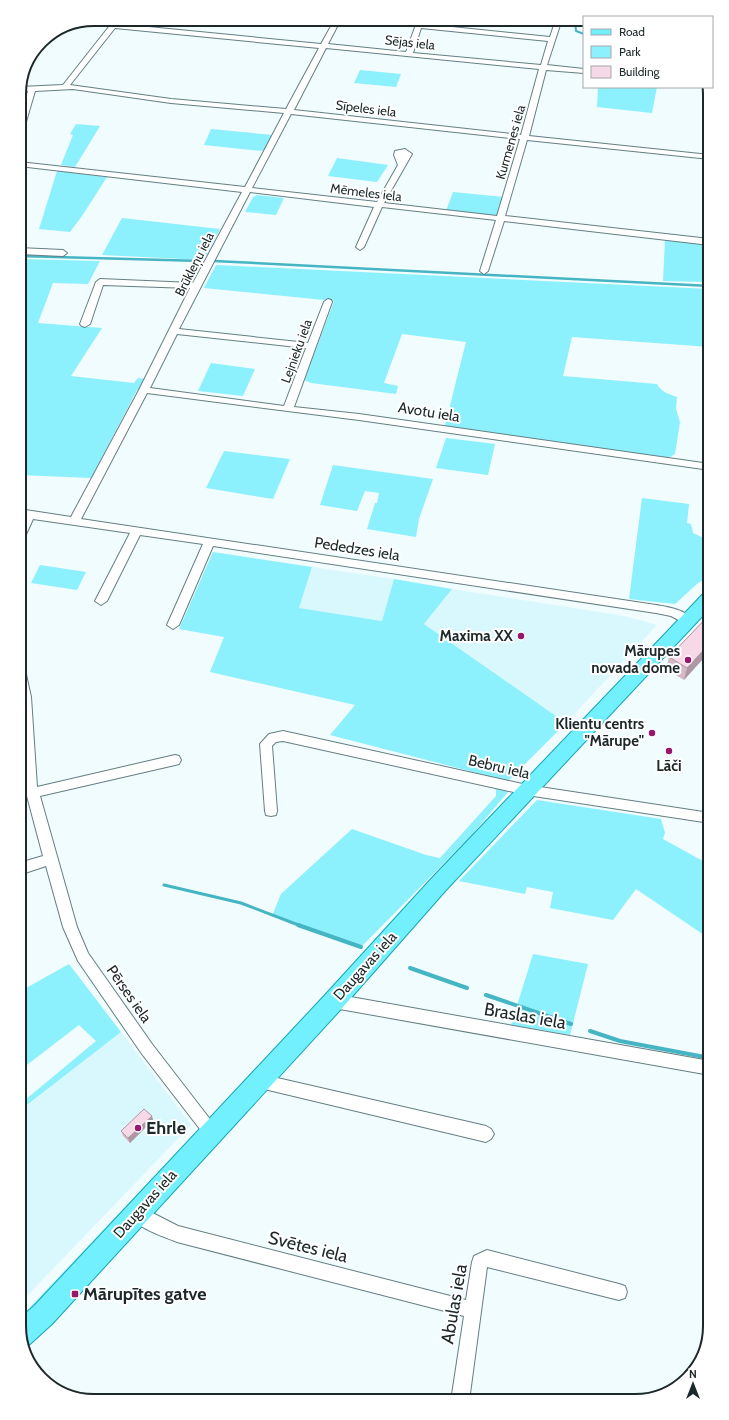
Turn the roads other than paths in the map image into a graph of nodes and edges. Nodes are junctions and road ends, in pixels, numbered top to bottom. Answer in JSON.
{"nodes":[{"id":1,"x":113,"y":26,"type":"joint"},
{"id":2,"x":334,"y":26,"type":"edge"},
{"id":3,"x":419,"y":26,"type":"edge"},
{"id":4,"x":445,"y":26,"type":"edge"},
{"id":5,"x":557,"y":26,"type":"edge"},
{"id":6,"x":553,"y":39,"type":"junction"},
{"id":7,"x":324,"y":46,"type":"junction"},
{"id":8,"x":409,"y":54,"type":"junction"},
{"id":9,"x":543,"y":67,"type":"junction"},
{"id":10,"x":583,"y":71,"type":"edge"},
{"id":11,"x":65,"y":87,"type":"junction"},
{"id":12,"x":26,"y":88,"type":"edge"},
{"id":13,"x":32,"y":88,"type":"junction"},
{"id":14,"x":26,"y":108,"type":"edge"},
{"id":15,"x":288,"y":113,"type":"junction"},
{"id":16,"x":523,"y":137,"type":"junction"},
{"id":17,"x":703,"y":156,"type":"edge"},
{"id":18,"x":26,"y":165,"type":"edge"},
{"id":19,"x":402,"y":166,"type":"dead end"},
{"id":20,"x":248,"y":190,"type":"junction"},
{"id":21,"x":379,"y":205,"type":"junction"},
{"id":22,"x":500,"y":219,"type":"junction"},
{"id":23,"x":703,"y":241,"type":"edge"},
{"id":24,"x":360,"y":247,"type":"dead end"},
{"id":25,"x":26,"y":251,"type":"edge"},
{"id":26,"x":63,"y":253,"type":"dead end"},
{"id":27,"x":484,"y":271,"type":"dead end"},
{"id":28,"x":196,"y":286,"type":"junction"},
{"id":29,"x":328,"y":302,"type":"dead end"},
{"id":30,"x":85,"y":324,"type":"dead end"},
{"id":31,"x":174,"y":330,"type":"junction"},
{"id":32,"x":312,"y":346,"type":"junction"},
{"id":33,"x":144,"y":390,"type":"junction"},
{"id":34,"x":288,"y":409,"type":"junction"},
{"id":35,"x":703,"y":466,"type":"edge"},
{"id":36,"x":26,"y":514,"type":"edge"},
{"id":37,"x":74,"y":522,"type":"junction"},
{"id":38,"x":137,"y":531,"type":"junction"},
{"id":39,"x":209,"y":542,"type":"junction"},
{"id":40,"x":101,"y":601,"type":"dead end"},
{"id":41,"x":703,"y":605,"type":"edge"},
{"id":42,"x":688,"y":621,"type":"junction"},
{"id":43,"x":173,"y":625,"type":"dead end"},
{"id":44,"x":175,"y":760,"type":"dead end"},
{"id":45,"x":26,"y":772,"type":"edge"},
{"id":46,"x":527,"y":790,"type":"junction"},
{"id":47,"x":32,"y":793,"type":"junction"},
{"id":48,"x":271,"y":811,"type":"dead end"},
{"id":49,"x":703,"y":817,"type":"edge"},
{"id":50,"x":51,"y":859,"type":"junction"},
{"id":51,"x":26,"y":867,"type":"edge"},
{"id":52,"x":334,"y":1001,"type":"junction"},
{"id":53,"x":703,"y":1067,"type":"edge"},
{"id":54,"x":260,"y":1081,"type":"junction"},
{"id":55,"x":210,"y":1132,"type":"junction"},
{"id":56,"x":486,"y":1134,"type":"dead end"},
{"id":57,"x":137,"y":1213,"type":"junction"},
{"id":58,"x":619,"y":1292,"type":"dead end"},
{"id":59,"x":472,"y":1310,"type":"junction"},
{"id":60,"x":26,"y":1330,"type":"edge"},
{"id":61,"x":461,"y":1394,"type":"edge"}],
"edges":[{"from":1,"to":7,"type":"street","name":"Sējas iela"},
{"from":1,"to":11,"type":"street"},
{"from":2,"to":7,"type":"street","name":"Brūkleņu iela"},
{"from":3,"to":8,"type":"street"},
{"from":4,"to":6,"type":"street"},
{"from":5,"to":6,"type":"street","name":"Kurmenes iela"},
{"from":6,"to":9,"type":"street","name":"Kurmenes iela"},
{"from":7,"to":8,"type":"street","name":"Sējas iela"},
{"from":7,"to":15,"type":"street","name":"Brūkleņu iela"},
{"from":8,"to":9,"type":"street","name":"Sējas iela"},
{"from":9,"to":10,"type":"street","name":"Sējas iela"},
{"from":9,"to":16,"type":"street","name":"Kurmenes iela"},
{"from":11,"to":13,"type":"street","name":"Sīpeles iela"},
{"from":11,"to":15,"type":"street","name":"Sīpeles iela"},
{"from":12,"to":13,"type":"street","name":"Sīpeles iela"},
{"from":13,"to":14,"type":"street"},
{"from":15,"to":16,"type":"street","name":"Sīpeles iela"},
{"from":15,"to":20,"type":"street","name":"Brūkleņu iela"},
{"from":16,"to":17,"type":"street","name":"Sīpeles iela"},
{"from":16,"to":22,"type":"street","name":"Kurmenes iela"},
{"from":18,"to":20,"type":"street","name":"Mēmeles iela"},
{"from":19,"to":21,"type":"street"},
{"from":20,"to":21,"type":"street","name":"Mēmeles iela"},
{"from":20,"to":28,"type":"street","name":"Brūkleņu iela"},
{"from":21,"to":22,"type":"street","name":"Mēmeles iela"},
{"from":21,"to":24,"type":"street"},
{"from":22,"to":23,"type":"street","name":"Mēmeles iela"},
{"from":22,"to":27,"type":"street","name":"Kurmenes iela"},
{"from":25,"to":26,"type":"street"},
{"from":28,"to":30,"type":"street"},
{"from":28,"to":31,"type":"street","name":"Brūkleņu iela"},
{"from":29,"to":32,"type":"street","name":"Lejnieku iela"},
{"from":31,"to":32,"type":"street"},
{"from":31,"to":33,"type":"street","name":"Brūkleņu iela"},
{"from":32,"to":34,"type":"street","name":"Lejnieku iela"},
{"from":33,"to":34,"type":"street","name":"Avotu iela"},
{"from":33,"to":37,"type":"street","name":"Brūkleņu iela"},
{"from":34,"to":35,"type":"street","name":"Avotu iela"},
{"from":36,"to":37,"type":"street","name":"Pededzes iela"},
{"from":37,"to":38,"type":"street","name":"Pededzes iela"},
{"from":38,"to":39,"type":"street","name":"Pededzes iela"},
{"from":38,"to":40,"type":"street"},
{"from":39,"to":42,"type":"street","name":"Pededzes iela"},
{"from":39,"to":43,"type":"street"},
{"from":41,"to":42,"type":"main road","name":"Daugavas iela"},
{"from":42,"to":46,"type":"main road","name":"Daugavas iela"},
{"from":44,"to":47,"type":"street"},
{"from":45,"to":47,"type":"street","name":"Pērses iela"},
{"from":46,"to":48,"type":"street","name":"Bebru iela"},
{"from":46,"to":49,"type":"street","name":"Bebru iela"},
{"from":46,"to":52,"type":"main road","name":"Daugavas iela"},
{"from":47,"to":50,"type":"street","name":"Pērses iela"},
{"from":50,"to":51,"type":"street"},
{"from":50,"to":55,"type":"street","name":"Pērses iela"},
{"from":52,"to":53,"type":"street","name":"Braslas iela"},
{"from":52,"to":54,"type":"main road","name":"Daugavas iela"},
{"from":54,"to":55,"type":"main road","name":"Daugavas iela"},
{"from":54,"to":56,"type":"street"},
{"from":55,"to":57,"type":"main road","name":"Daugavas iela"},
{"from":57,"to":59,"type":"street","name":"Svētes iela"},
{"from":57,"to":60,"type":"main road","name":"Daugavas iela"},
{"from":58,"to":59,"type":"street","name":"Abulas iela"},
{"from":59,"to":61,"type":"street","name":"Abulas iela"}]}
